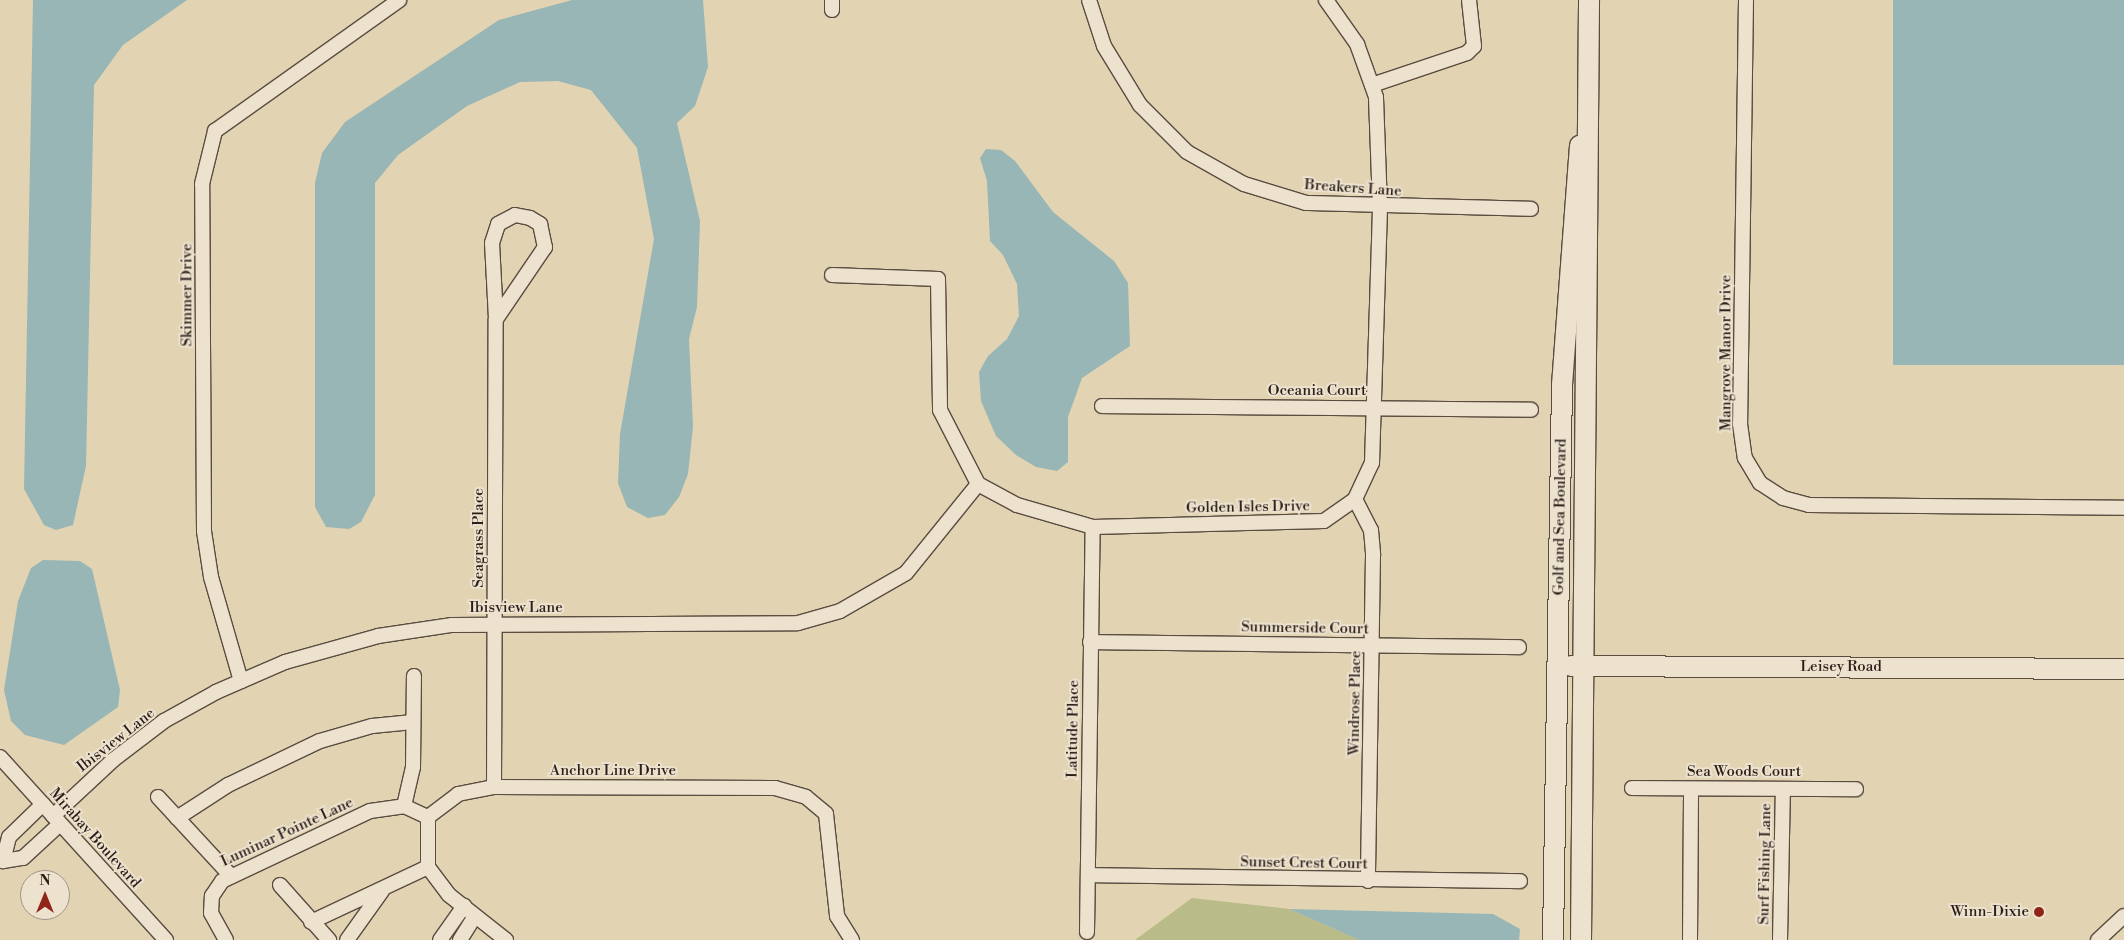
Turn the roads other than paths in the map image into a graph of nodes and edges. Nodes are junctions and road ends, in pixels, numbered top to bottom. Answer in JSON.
{"nodes":[{"id":1,"x":399,"y":0,"type":"edge"},
{"id":2,"x":1089,"y":0,"type":"edge"},
{"id":3,"x":1326,"y":0,"type":"edge"},
{"id":4,"x":1469,"y":0,"type":"edge"},
{"id":5,"x":1588,"y":0,"type":"edge"},
{"id":6,"x":1746,"y":0,"type":"edge"},
{"id":7,"x":1372,"y":84,"type":"junction"},
{"id":8,"x":1588,"y":95,"type":"junction"},
{"id":9,"x":1380,"y":207,"type":"junction"},
{"id":10,"x":1531,"y":209,"type":"dead end"},
{"id":11,"x":832,"y":275,"type":"dead end"},
{"id":12,"x":496,"y":319,"type":"junction"},
{"id":13,"x":1102,"y":406,"type":"dead end"},
{"id":14,"x":1377,"y":408,"type":"junction"},
{"id":15,"x":1531,"y":410,"type":"dead end"},
{"id":16,"x":978,"y":484,"type":"junction"},
{"id":17,"x":1355,"y":499,"type":"junction"},
{"id":18,"x":2124,"y":508,"type":"edge"},
{"id":19,"x":1093,"y":526,"type":"junction"},
{"id":20,"x":494,"y":625,"type":"junction"},
{"id":21,"x":1090,"y":642,"type":"junction"},
{"id":22,"x":1372,"y":645,"type":"junction"},
{"id":23,"x":1520,"y":647,"type":"dead end"},
{"id":24,"x":1559,"y":666,"type":"junction"},
{"id":25,"x":1584,"y":666,"type":"junction"},
{"id":26,"x":2124,"y":669,"type":"edge"},
{"id":27,"x":414,"y":676,"type":"dead end"},
{"id":28,"x":241,"y":681,"type":"junction"},
{"id":29,"x":413,"y":722,"type":"junction"},
{"id":30,"x":0,"y":757,"type":"edge"},
{"id":31,"x":494,"y":787,"type":"junction"},
{"id":32,"x":1632,"y":788,"type":"dead end"},
{"id":33,"x":1691,"y":788,"type":"junction"},
{"id":34,"x":1783,"y":789,"type":"junction"},
{"id":35,"x":1856,"y":789,"type":"dead end"},
{"id":36,"x":158,"y":797,"type":"dead end"},
{"id":37,"x":43,"y":804,"type":"junction"},
{"id":38,"x":404,"y":806,"type":"junction"},
{"id":39,"x":428,"y":817,"type":"junction"},
{"id":40,"x":177,"y":818,"type":"junction"},
{"id":41,"x":56,"y":820,"type":"junction"},
{"id":42,"x":2,"y":863,"type":"edge"},
{"id":43,"x":428,"y":867,"type":"junction"},
{"id":44,"x":1088,"y":875,"type":"junction"},
{"id":45,"x":231,"y":876,"type":"junction"},
{"id":46,"x":1368,"y":881,"type":"junction"},
{"id":47,"x":1520,"y":881,"type":"dead end"},
{"id":48,"x":280,"y":885,"type":"dead end"},
{"id":49,"x":382,"y":891,"type":"junction"},
{"id":50,"x":464,"y":906,"type":"junction"},
{"id":51,"x":476,"y":916,"type":"junction"},
{"id":52,"x":2124,"y":916,"type":"edge"},
{"id":53,"x":311,"y":922,"type":"junction"},
{"id":54,"x":1087,"y":932,"type":"dead end"},
{"id":55,"x":166,"y":940,"type":"edge"},
{"id":56,"x":226,"y":940,"type":"edge"},
{"id":57,"x":329,"y":940,"type":"edge"},
{"id":58,"x":347,"y":940,"type":"edge"},
{"id":59,"x":440,"y":940,"type":"edge"},
{"id":60,"x":460,"y":940,"type":"edge"},
{"id":61,"x":506,"y":940,"type":"edge"},
{"id":62,"x":852,"y":940,"type":"edge"},
{"id":63,"x":1554,"y":940,"type":"edge"},
{"id":64,"x":1581,"y":940,"type":"edge"},
{"id":65,"x":1690,"y":940,"type":"edge"},
{"id":66,"x":1780,"y":940,"type":"edge"},
{"id":67,"x":2098,"y":940,"type":"edge"}],
"edges":[{"from":1,"to":28,"type":"street","name":"Skimmer Drive"},
{"from":2,"to":9,"type":"street","name":"Breakers Lane"},
{"from":3,"to":7,"type":"street","name":"Golden Isles Drive"},
{"from":4,"to":7,"type":"street"},
{"from":5,"to":8,"type":"street","name":"Golf and Sea Boulevard"},
{"from":6,"to":18,"type":"street","name":"Mangrove Manor Drive"},
{"from":7,"to":9,"type":"street","name":"Golden Isles Drive"},
{"from":8,"to":24,"type":"street","name":"Golf and Sea Boulevard"},
{"from":8,"to":25,"type":"street","name":"Golf and Sea Boulevard"},
{"from":9,"to":10,"type":"street","name":"Breakers Lane"},
{"from":9,"to":14,"type":"street","name":"Golden Isles Drive"},
{"from":11,"to":16,"type":"street"},
{"from":12,"to":12,"type":"street","name":"Seagrass Place"},
{"from":12,"to":20,"type":"street","name":"Seagrass Place"},
{"from":13,"to":14,"type":"street","name":"Oceania Court"},
{"from":14,"to":15,"type":"street","name":"Oceania Court"},
{"from":14,"to":17,"type":"street","name":"Golden Isles Drive"},
{"from":16,"to":19,"type":"street","name":"Golden Isles Drive"},
{"from":16,"to":20,"type":"street","name":"Ibisview Lane"},
{"from":17,"to":19,"type":"street","name":"Golden Isles Drive"},
{"from":17,"to":22,"type":"street","name":"Windrose Place"},
{"from":19,"to":21,"type":"street","name":"Latitude Place"},
{"from":20,"to":28,"type":"street","name":"Ibisview Lane"},
{"from":20,"to":31,"type":"street","name":"Seagrass Place"},
{"from":21,"to":22,"type":"street","name":"Summerside Court"},
{"from":21,"to":44,"type":"street","name":"Latitude Place"},
{"from":22,"to":23,"type":"street","name":"Summerside Court"},
{"from":22,"to":46,"type":"street","name":"Windrose Place"},
{"from":24,"to":25,"type":"street","name":"Leisey Road"},
{"from":24,"to":63,"type":"street","name":"Golf and Sea Boulevard"},
{"from":25,"to":26,"type":"street","name":"Leisey Road"},
{"from":25,"to":64,"type":"street","name":"Golf and Sea Boulevard"},
{"from":27,"to":29,"type":"street"},
{"from":28,"to":41,"type":"street","name":"Ibisview Lane"},
{"from":29,"to":38,"type":"street"},
{"from":29,"to":40,"type":"street"},
{"from":30,"to":37,"type":"street","name":"Mirabay Boulevard"},
{"from":31,"to":39,"type":"street","name":"Anchor Line Drive"},
{"from":31,"to":62,"type":"street","name":"Anchor Line Drive"},
{"from":32,"to":33,"type":"street","name":"Sea Woods Court"},
{"from":33,"to":34,"type":"street","name":"Sea Woods Court"},
{"from":33,"to":65,"type":"street"},
{"from":34,"to":35,"type":"street","name":"Sea Woods Court"},
{"from":34,"to":66,"type":"street","name":"Surf Fishing Lane"},
{"from":36,"to":40,"type":"street"},
{"from":37,"to":41,"type":"street","name":"Mirabay Boulevard"},
{"from":37,"to":42,"type":"street"},
{"from":38,"to":39,"type":"street"},
{"from":38,"to":45,"type":"street","name":"Luminar Pointe Lane"},
{"from":39,"to":43,"type":"street"},
{"from":40,"to":45,"type":"street"},
{"from":41,"to":42,"type":"street","name":"Ibisview Lane"},
{"from":41,"to":55,"type":"street","name":"Mirabay Boulevard"},
{"from":43,"to":49,"type":"street"},
{"from":43,"to":50,"type":"street"},
{"from":44,"to":46,"type":"street","name":"Sunset Crest Court"},
{"from":44,"to":54,"type":"street","name":"Latitude Place"},
{"from":45,"to":56,"type":"street","name":"Luminar Pointe Lane"},
{"from":46,"to":47,"type":"street","name":"Sunset Crest Court"},
{"from":48,"to":53,"type":"street"},
{"from":49,"to":53,"type":"street"},
{"from":49,"to":58,"type":"street"},
{"from":50,"to":51,"type":"street"},
{"from":50,"to":59,"type":"street"},
{"from":51,"to":60,"type":"street"},
{"from":51,"to":61,"type":"street"},
{"from":52,"to":67,"type":"street"},
{"from":53,"to":57,"type":"street"}]}
